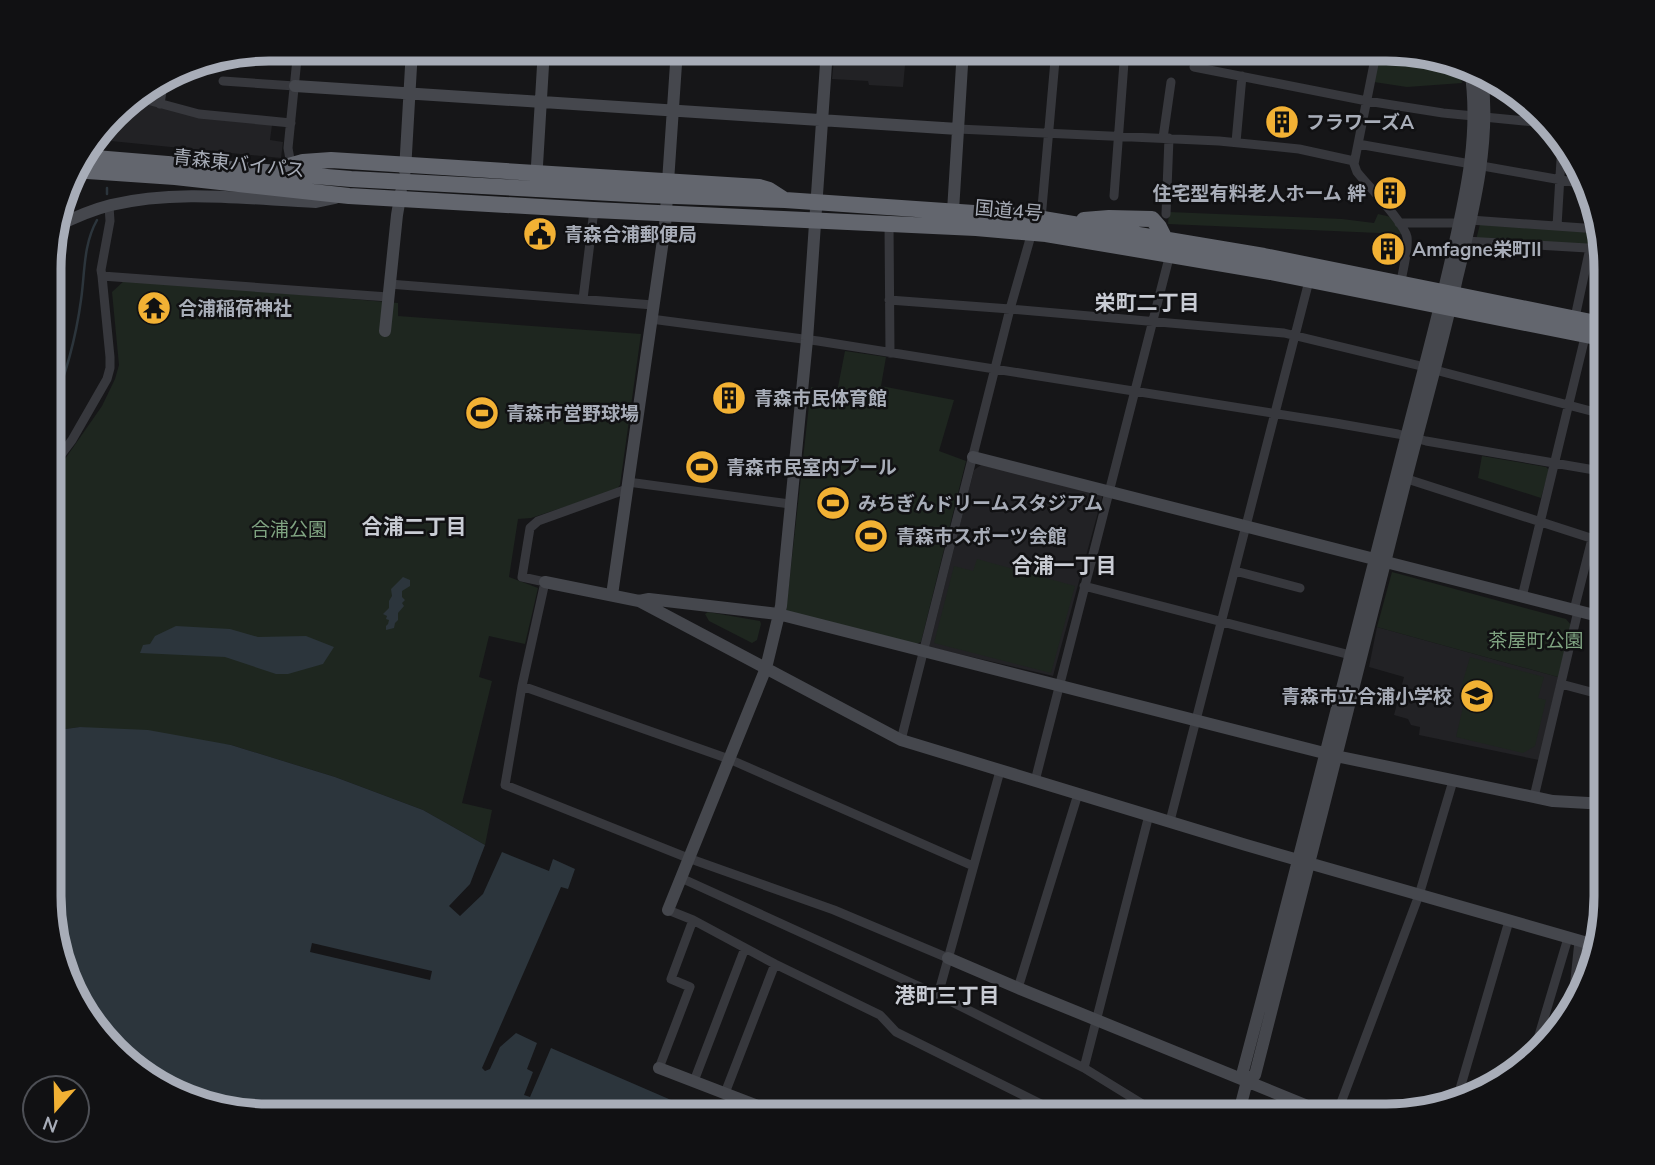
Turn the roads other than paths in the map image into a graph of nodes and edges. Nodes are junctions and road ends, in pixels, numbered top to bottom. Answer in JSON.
{"nodes":[{"id":1,"x":297,"y":61,"type":"edge"},
{"id":2,"x":411,"y":61,"type":"edge"},
{"id":3,"x":543,"y":61,"type":"edge"},
{"id":4,"x":676,"y":61,"type":"edge"},
{"id":5,"x":826,"y":61,"type":"edge"},
{"id":6,"x":962,"y":62,"type":"edge"},
{"id":7,"x":1055,"y":62,"type":"edge"},
{"id":8,"x":1124,"y":62,"type":"edge"},
{"id":9,"x":1375,"y":62,"type":"edge"},
{"id":10,"x":1194,"y":66,"type":"dead end"},
{"id":11,"x":1242,"y":76,"type":"junction"},
{"id":12,"x":223,"y":81,"type":"dead end"},
{"id":13,"x":1472,"y":81,"type":"edge"},
{"id":14,"x":1171,"y":82,"type":"dead end"},
{"id":15,"x":1481,"y":85,"type":"edge"},
{"id":16,"x":295,"y":86,"type":"junction"},
{"id":17,"x":162,"y":91,"type":"edge"},
{"id":18,"x":410,"y":94,"type":"junction"},
{"id":19,"x":148,"y":101,"type":"edge"},
{"id":20,"x":1367,"y":101,"type":"junction"},
{"id":21,"x":541,"y":102,"type":"junction"},
{"id":22,"x":160,"y":104,"type":"junction"},
{"id":23,"x":673,"y":110,"type":"junction"},
{"id":24,"x":1479,"y":116,"type":"junction"},
{"id":25,"x":821,"y":120,"type":"junction"},
{"id":26,"x":1532,"y":122,"type":"edge"},
{"id":27,"x":291,"y":123,"type":"junction"},
{"id":28,"x":958,"y":129,"type":"junction"},
{"id":29,"x":1048,"y":133,"type":"junction"},
{"id":30,"x":1118,"y":136,"type":"junction"},
{"id":31,"x":1166,"y":138,"type":"junction"},
{"id":32,"x":1236,"y":142,"type":"junction"},
{"id":33,"x":1358,"y":144,"type":"junction"},
{"id":34,"x":94,"y":158,"type":"edge"},
{"id":35,"x":1561,"y":159,"type":"edge"},
{"id":36,"x":1354,"y":161,"type":"junction"},
{"id":37,"x":291,"y":165,"type":"junction"},
{"id":38,"x":1476,"y":165,"type":"junction"},
{"id":39,"x":87,"y":171,"type":"edge"},
{"id":40,"x":267,"y":172,"type":"junction"},
{"id":41,"x":1560,"y":180,"type":"junction"},
{"id":42,"x":536,"y":181,"type":"junction"},
{"id":43,"x":403,"y":182,"type":"junction"},
{"id":44,"x":1574,"y":182,"type":"edge"},
{"id":45,"x":349,"y":195,"type":"junction"},
{"id":46,"x":1114,"y":196,"type":"dead end"},
{"id":47,"x":668,"y":197,"type":"junction"},
{"id":48,"x":817,"y":203,"type":"junction"},
{"id":49,"x":109,"y":206,"type":"junction"},
{"id":50,"x":594,"y":210,"type":"junction"},
{"id":51,"x":953,"y":211,"type":"junction"},
{"id":52,"x":1166,"y":214,"type":"dead end"},
{"id":53,"x":816,"y":220,"type":"junction"},
{"id":54,"x":67,"y":221,"type":"edge"},
{"id":55,"x":1465,"y":221,"type":"junction"},
{"id":56,"x":1399,"y":223,"type":"junction"},
{"id":57,"x":889,"y":224,"type":"junction"},
{"id":58,"x":1037,"y":225,"type":"junction"},
{"id":59,"x":1557,"y":226,"type":"junction"},
{"id":60,"x":1589,"y":228,"type":"edge"},
{"id":61,"x":1466,"y":241,"type":"junction"},
{"id":62,"x":1169,"y":245,"type":"junction"},
{"id":63,"x":1590,"y":248,"type":"joint"},
{"id":64,"x":1311,"y":273,"type":"junction"},
{"id":65,"x":102,"y":276,"type":"junction"},
{"id":66,"x":389,"y":290,"type":"junction"},
{"id":67,"x":1399,"y":290,"type":"junction"},
{"id":68,"x":583,"y":299,"type":"junction"},
{"id":69,"x":889,"y":300,"type":"junction"},
{"id":70,"x":1447,"y":300,"type":"junction"},
{"id":71,"x":653,"y":305,"type":"junction"},
{"id":72,"x":1010,"y":309,"type":"junction"},
{"id":73,"x":651,"y":319,"type":"junction"},
{"id":74,"x":1153,"y":321,"type":"junction"},
{"id":75,"x":1593,"y":326,"type":"edge"},
{"id":76,"x":1580,"y":327,"type":"junction"},
{"id":77,"x":385,"y":331,"type":"dead end"},
{"id":78,"x":1593,"y":334,"type":"edge"},
{"id":79,"x":1295,"y":335,"type":"junction"},
{"id":80,"x":807,"y":340,"type":"junction"},
{"id":81,"x":890,"y":353,"type":"junction"},
{"id":82,"x":1430,"y":368,"type":"junction"},
{"id":83,"x":995,"y":370,"type":"junction"},
{"id":84,"x":1136,"y":391,"type":"junction"},
{"id":85,"x":1569,"y":405,"type":"junction"},
{"id":86,"x":1593,"y":411,"type":"edge"},
{"id":87,"x":1275,"y":414,"type":"junction"},
{"id":88,"x":1412,"y":437,"type":"junction"},
{"id":89,"x":61,"y":454,"type":"edge"},
{"id":90,"x":973,"y":457,"type":"junction"},
{"id":91,"x":1554,"y":464,"type":"junction"},
{"id":92,"x":1593,"y":470,"type":"edge"},
{"id":93,"x":1401,"y":477,"type":"junction"},
{"id":94,"x":628,"y":486,"type":"junction"},
{"id":95,"x":1110,"y":491,"type":"junction"},
{"id":96,"x":790,"y":505,"type":"junction"},
{"id":97,"x":1540,"y":522,"type":"junction"},
{"id":98,"x":1246,"y":525,"type":"junction"},
{"id":99,"x":1592,"y":539,"type":"joint"},
{"id":100,"x":1380,"y":560,"type":"junction"},
{"id":101,"x":1234,"y":571,"type":"junction"},
{"id":102,"x":545,"y":582,"type":"junction"},
{"id":103,"x":1084,"y":586,"type":"junction"},
{"id":104,"x":1300,"y":588,"type":"dead end"},
{"id":105,"x":612,"y":595,"type":"junction"},
{"id":106,"x":1522,"y":597,"type":"junction"},
{"id":107,"x":639,"y":601,"type":"junction"},
{"id":108,"x":1576,"y":610,"type":"junction"},
{"id":109,"x":778,"y":614,"type":"junction"},
{"id":110,"x":1593,"y":615,"type":"edge"},
{"id":111,"x":1222,"y":622,"type":"junction"},
{"id":112,"x":923,"y":652,"type":"junction"},
{"id":113,"x":1356,"y":657,"type":"junction"},
{"id":114,"x":766,"y":668,"type":"junction"},
{"id":115,"x":1561,"y":684,"type":"junction"},
{"id":116,"x":523,"y":686,"type":"junction"},
{"id":117,"x":1059,"y":686,"type":"junction"},
{"id":118,"x":1593,"y":692,"type":"edge"},
{"id":119,"x":1196,"y":721,"type":"junction"},
{"id":120,"x":901,"y":740,"type":"junction"},
{"id":121,"x":1331,"y":755,"type":"junction"},
{"id":122,"x":729,"y":759,"type":"junction"},
{"id":123,"x":1000,"y":771,"type":"junction"},
{"id":124,"x":1035,"y":781,"type":"junction"},
{"id":125,"x":1454,"y":781,"type":"junction"},
{"id":126,"x":1078,"y":794,"type":"junction"},
{"id":127,"x":1534,"y":797,"type":"junction"},
{"id":128,"x":1593,"y":804,"type":"edge"},
{"id":129,"x":1149,"y":815,"type":"junction"},
{"id":130,"x":1170,"y":821,"type":"junction"},
{"id":131,"x":688,"y":858,"type":"junction"},
{"id":132,"x":1304,"y":862,"type":"junction"},
{"id":133,"x":974,"y":866,"type":"junction"},
{"id":134,"x":681,"y":878,"type":"junction"},
{"id":135,"x":1419,"y":895,"type":"junction"},
{"id":136,"x":668,"y":910,"type":"joint"},
{"id":137,"x":693,"y":920,"type":"junction"},
{"id":138,"x":1509,"y":921,"type":"junction"},
{"id":139,"x":1573,"y":940,"type":"junction"},
{"id":140,"x":1588,"y":944,"type":"edge"},
{"id":141,"x":745,"y":948,"type":"junction"},
{"id":142,"x":948,"y":958,"type":"junction"},
{"id":143,"x":775,"y":964,"type":"junction"},
{"id":144,"x":1572,"y":986,"type":"edge"},
{"id":145,"x":1018,"y":988,"type":"junction"},
{"id":146,"x":938,"y":995,"type":"junction"},
{"id":147,"x":1096,"y":1020,"type":"junction"},
{"id":148,"x":1540,"y":1035,"type":"edge"},
{"id":149,"x":659,"y":1068,"type":"joint"},
{"id":150,"x":1084,"y":1068,"type":"junction"},
{"id":151,"x":694,"y":1081,"type":"junction"},
{"id":152,"x":1247,"y":1081,"type":"junction"},
{"id":153,"x":1460,"y":1090,"type":"edge"},
{"id":154,"x":725,"y":1093,"type":"junction"},
{"id":155,"x":752,"y":1103,"type":"edge"},
{"id":156,"x":1040,"y":1104,"type":"edge"},
{"id":157,"x":1142,"y":1104,"type":"edge"},
{"id":158,"x":1241,"y":1104,"type":"edge"},
{"id":159,"x":1304,"y":1104,"type":"edge"},
{"id":160,"x":1339,"y":1104,"type":"edge"}],
"edges":[{"from":1,"to":16,"type":"street"},
{"from":2,"to":18,"type":"street"},
{"from":3,"to":21,"type":"street"},
{"from":4,"to":23,"type":"street"},
{"from":5,"to":25,"type":"street"},
{"from":6,"to":28,"type":"street"},
{"from":7,"to":29,"type":"street"},
{"from":8,"to":30,"type":"street"},
{"from":9,"to":20,"type":"street"},
{"from":10,"to":11,"type":"street"},
{"from":11,"to":20,"type":"street"},
{"from":11,"to":32,"type":"street"},
{"from":12,"to":16,"type":"street"},
{"from":13,"to":24,"type":"street"},
{"from":14,"to":31,"type":"street"},
{"from":15,"to":24,"type":"street"},
{"from":16,"to":18,"type":"street"},
{"from":16,"to":27,"type":"street"},
{"from":17,"to":22,"type":"street"},
{"from":18,"to":21,"type":"street"},
{"from":18,"to":43,"type":"street"},
{"from":19,"to":22,"type":"street"},
{"from":20,"to":24,"type":"street"},
{"from":20,"to":33,"type":"street"},
{"from":21,"to":23,"type":"street"},
{"from":21,"to":42,"type":"street"},
{"from":22,"to":27,"type":"street"},
{"from":23,"to":25,"type":"street"},
{"from":23,"to":47,"type":"street"},
{"from":24,"to":26,"type":"street"},
{"from":24,"to":38,"type":"street"},
{"from":25,"to":28,"type":"street"},
{"from":25,"to":48,"type":"street"},
{"from":27,"to":37,"type":"street"},
{"from":28,"to":29,"type":"street"},
{"from":28,"to":51,"type":"street"},
{"from":29,"to":30,"type":"street"},
{"from":29,"to":58,"type":"street"},
{"from":30,"to":31,"type":"street"},
{"from":30,"to":46,"type":"street"},
{"from":31,"to":32,"type":"street"},
{"from":31,"to":52,"type":"street"},
{"from":32,"to":36,"type":"street"},
{"from":33,"to":36,"type":"street"},
{"from":33,"to":38,"type":"street"},
{"from":34,"to":40,"type":"highway","name":"青森東バイパス"},
{"from":35,"to":41,"type":"street"},
{"from":36,"to":56,"type":"street"},
{"from":37,"to":40,"type":"highway"},
{"from":37,"to":43,"type":"highway"},
{"from":38,"to":41,"type":"street"},
{"from":38,"to":55,"type":"street"},
{"from":39,"to":45,"type":"highway","name":"青森東バイパス"},
{"from":40,"to":43,"type":"highway","name":"青森東バイパス"},
{"from":41,"to":44,"type":"street"},
{"from":41,"to":59,"type":"street"},
{"from":42,"to":43,"type":"highway"},
{"from":42,"to":47,"type":"highway"},
{"from":43,"to":45,"type":"highway","name":"青森東バイパス"},
{"from":43,"to":50,"type":"highway","name":"国道4号"},
{"from":43,"to":66,"type":"street"},
{"from":45,"to":49,"type":"street"},
{"from":47,"to":48,"type":"highway","name":"国道4号"},
{"from":47,"to":50,"type":"highway","name":"国道4号"},
{"from":47,"to":53,"type":"highway","name":"国道4号"},
{"from":47,"to":71,"type":"street"},
{"from":48,"to":51,"type":"highway","name":"国道4号"},
{"from":48,"to":53,"type":"street"},
{"from":49,"to":54,"type":"street"},
{"from":49,"to":65,"type":"street"},
{"from":50,"to":68,"type":"street"},
{"from":51,"to":58,"type":"highway","name":"国道4号"},
{"from":53,"to":57,"type":"highway","name":"国道4号"},
{"from":53,"to":80,"type":"street"},
{"from":55,"to":56,"type":"street"},
{"from":55,"to":59,"type":"street"},
{"from":55,"to":61,"type":"street"},
{"from":55,"to":70,"type":"street"},
{"from":56,"to":67,"type":"street"},
{"from":57,"to":58,"type":"highway","name":"国道4号"},
{"from":57,"to":69,"type":"street"},
{"from":58,"to":62,"type":"highway","name":"国道4号"},
{"from":58,"to":62,"type":"highway","name":"国道4号"},
{"from":58,"to":72,"type":"street"},
{"from":59,"to":60,"type":"street"},
{"from":61,"to":63,"type":"street"},
{"from":61,"to":70,"type":"street"},
{"from":62,"to":64,"type":"highway","name":"国道4号"},
{"from":62,"to":74,"type":"street"},
{"from":63,"to":76,"type":"street"},
{"from":64,"to":67,"type":"highway","name":"国道4号"},
{"from":64,"to":79,"type":"street"},
{"from":65,"to":66,"type":"street"},
{"from":65,"to":89,"type":"street"},
{"from":66,"to":68,"type":"street"},
{"from":66,"to":77,"type":"street"},
{"from":67,"to":70,"type":"highway","name":"国道4号"},
{"from":68,"to":71,"type":"street"},
{"from":69,"to":72,"type":"street"},
{"from":69,"to":81,"type":"street"},
{"from":70,"to":76,"type":"highway","name":"国道4号"},
{"from":70,"to":82,"type":"street"},
{"from":71,"to":73,"type":"street"},
{"from":72,"to":74,"type":"street"},
{"from":72,"to":83,"type":"street"},
{"from":73,"to":80,"type":"street"},
{"from":73,"to":94,"type":"street"},
{"from":74,"to":79,"type":"street"},
{"from":74,"to":84,"type":"street"},
{"from":75,"to":76,"type":"highway","name":"国道4号"},
{"from":76,"to":78,"type":"highway","name":"国道4号"},
{"from":76,"to":85,"type":"street"},
{"from":79,"to":82,"type":"street"},
{"from":79,"to":87,"type":"street"},
{"from":80,"to":81,"type":"street"},
{"from":80,"to":96,"type":"street"},
{"from":81,"to":83,"type":"street"},
{"from":82,"to":85,"type":"street"},
{"from":82,"to":88,"type":"street"},
{"from":83,"to":84,"type":"street"},
{"from":83,"to":90,"type":"street"},
{"from":84,"to":87,"type":"street"},
{"from":84,"to":95,"type":"street"},
{"from":85,"to":86,"type":"street"},
{"from":85,"to":91,"type":"street"},
{"from":87,"to":88,"type":"street"},
{"from":87,"to":98,"type":"street"},
{"from":88,"to":91,"type":"street"},
{"from":88,"to":93,"type":"street"},
{"from":90,"to":95,"type":"street"},
{"from":90,"to":112,"type":"street"},
{"from":91,"to":92,"type":"street"},
{"from":91,"to":97,"type":"street"},
{"from":93,"to":97,"type":"street"},
{"from":93,"to":100,"type":"street"},
{"from":94,"to":96,"type":"street"},
{"from":94,"to":102,"type":"street"},
{"from":94,"to":105,"type":"street"},
{"from":95,"to":98,"type":"street"},
{"from":95,"to":103,"type":"street"},
{"from":96,"to":109,"type":"street"},
{"from":97,"to":99,"type":"street"},
{"from":97,"to":106,"type":"street"},
{"from":98,"to":100,"type":"street"},
{"from":98,"to":101,"type":"street"},
{"from":99,"to":108,"type":"street"},
{"from":100,"to":106,"type":"street"},
{"from":100,"to":113,"type":"street"},
{"from":101,"to":104,"type":"street"},
{"from":101,"to":111,"type":"street"},
{"from":102,"to":105,"type":"street"},
{"from":102,"to":116,"type":"street"},
{"from":103,"to":111,"type":"street"},
{"from":103,"to":117,"type":"street"},
{"from":105,"to":107,"type":"street"},
{"from":106,"to":108,"type":"street"},
{"from":107,"to":109,"type":"street"},
{"from":107,"to":114,"type":"street"},
{"from":108,"to":110,"type":"street"},
{"from":108,"to":115,"type":"street"},
{"from":109,"to":112,"type":"street"},
{"from":109,"to":114,"type":"street"},
{"from":111,"to":113,"type":"street"},
{"from":111,"to":119,"type":"street"},
{"from":112,"to":117,"type":"street"},
{"from":112,"to":120,"type":"street"},
{"from":113,"to":121,"type":"street"},
{"from":114,"to":120,"type":"street"},
{"from":114,"to":122,"type":"street"},
{"from":115,"to":118,"type":"street"},
{"from":115,"to":127,"type":"street"},
{"from":116,"to":122,"type":"street"},
{"from":116,"to":131,"type":"street"},
{"from":117,"to":119,"type":"street"},
{"from":117,"to":124,"type":"street"},
{"from":119,"to":121,"type":"street"},
{"from":119,"to":130,"type":"street"},
{"from":120,"to":123,"type":"street"},
{"from":121,"to":125,"type":"street"},
{"from":121,"to":132,"type":"street"},
{"from":122,"to":131,"type":"street"},
{"from":122,"to":133,"type":"street"},
{"from":123,"to":124,"type":"street"},
{"from":123,"to":133,"type":"street"},
{"from":124,"to":126,"type":"street"},
{"from":125,"to":127,"type":"street"},
{"from":125,"to":135,"type":"street"},
{"from":126,"to":129,"type":"street"},
{"from":126,"to":145,"type":"street"},
{"from":127,"to":128,"type":"street"},
{"from":129,"to":130,"type":"street"},
{"from":129,"to":147,"type":"street"},
{"from":130,"to":132,"type":"street"},
{"from":131,"to":134,"type":"street"},
{"from":131,"to":142,"type":"street"},
{"from":132,"to":135,"type":"street"},
{"from":132,"to":152,"type":"street"},
{"from":133,"to":142,"type":"street"},
{"from":134,"to":136,"type":"street"},
{"from":134,"to":146,"type":"street"},
{"from":135,"to":138,"type":"street"},
{"from":135,"to":160,"type":"street"},
{"from":136,"to":137,"type":"street"},
{"from":137,"to":141,"type":"street"},
{"from":137,"to":149,"type":"street"},
{"from":138,"to":139,"type":"street"},
{"from":138,"to":153,"type":"street"},
{"from":139,"to":140,"type":"street"},
{"from":139,"to":144,"type":"street"},
{"from":139,"to":148,"type":"street"},
{"from":141,"to":143,"type":"street"},
{"from":141,"to":151,"type":"street"},
{"from":142,"to":145,"type":"street"},
{"from":142,"to":146,"type":"street"},
{"from":143,"to":154,"type":"street"},
{"from":143,"to":156,"type":"street"},
{"from":145,"to":147,"type":"street"},
{"from":146,"to":150,"type":"street"},
{"from":147,"to":150,"type":"street"},
{"from":147,"to":152,"type":"street"},
{"from":149,"to":151,"type":"street"},
{"from":150,"to":157,"type":"street"},
{"from":151,"to":154,"type":"street"},
{"from":152,"to":158,"type":"street"},
{"from":152,"to":159,"type":"street"},
{"from":154,"to":155,"type":"street"}]}
